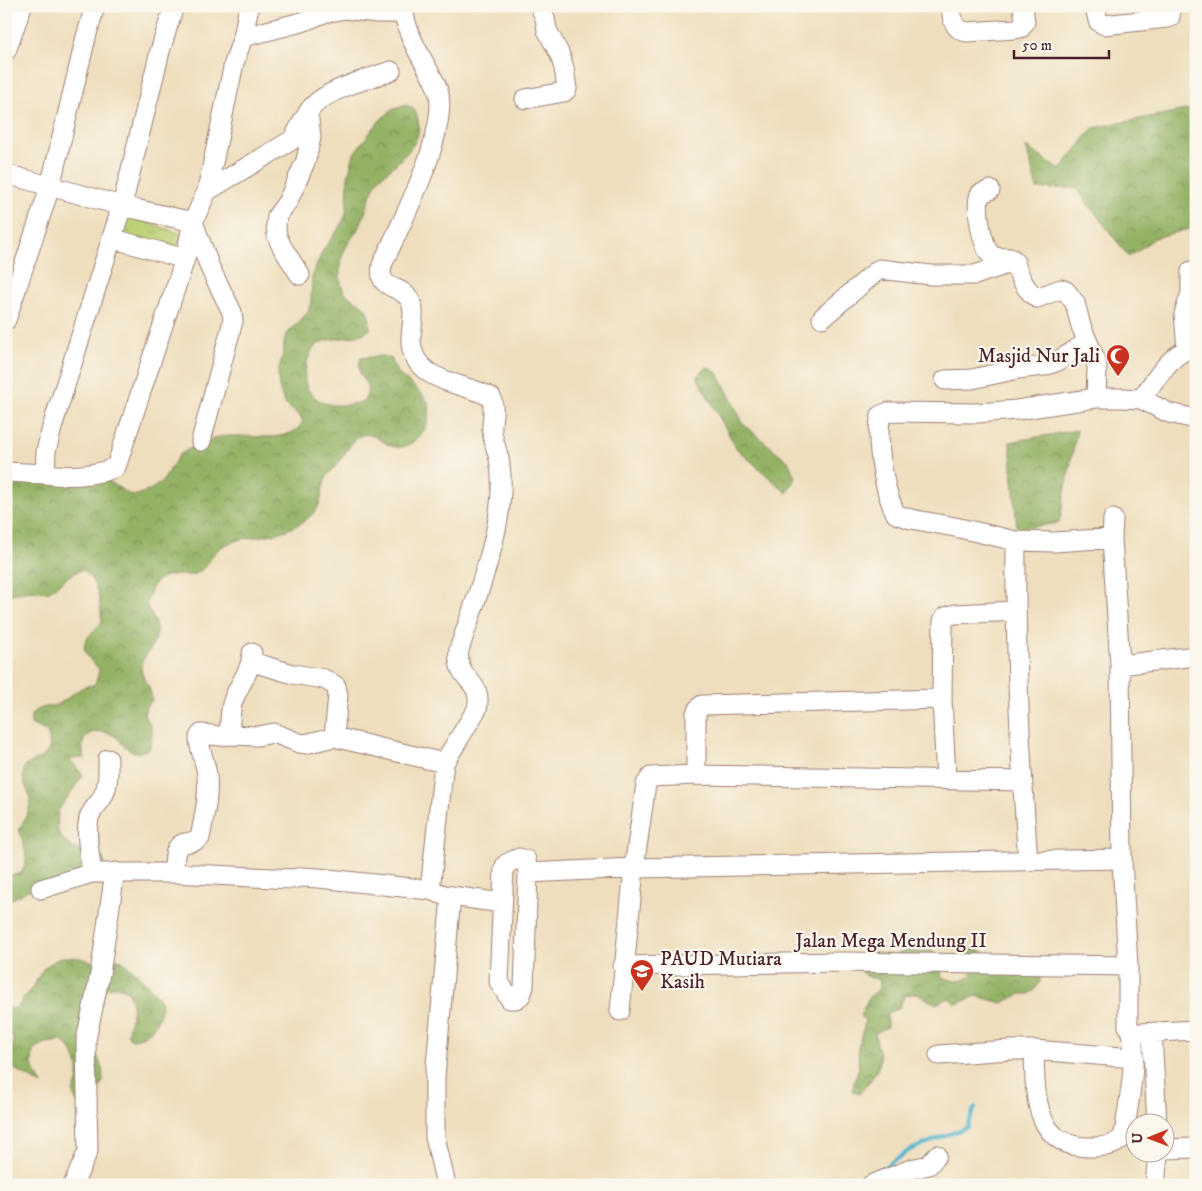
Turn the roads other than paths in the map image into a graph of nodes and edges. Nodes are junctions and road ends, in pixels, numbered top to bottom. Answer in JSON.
{"nodes":[{"id":1,"x":22,"y":6,"type":"edge"},
{"id":2,"x":95,"y":6,"type":"edge"},
{"id":3,"x":174,"y":6,"type":"edge"},
{"id":4,"x":249,"y":6,"type":"edge"},
{"id":5,"x":540,"y":6,"type":"edge"},
{"id":6,"x":951,"y":6,"type":"edge"},
{"id":7,"x":1023,"y":6,"type":"edge"},
{"id":8,"x":1095,"y":6,"type":"edge"},
{"id":9,"x":1171,"y":6,"type":"edge"},
{"id":10,"x":403,"y":10,"type":"edge"},
{"id":11,"x":243,"y":37,"type":"junction"},
{"id":12,"x":7,"y":42,"type":"edge"},
{"id":13,"x":391,"y":71,"type":"dead end"},
{"id":14,"x":526,"y":99,"type":"dead end"},
{"id":15,"x":308,"y":112,"type":"junction"},
{"id":16,"x":6,"y":174,"type":"edge"},
{"id":17,"x":50,"y":187,"type":"junction"},
{"id":18,"x":990,"y":190,"type":"dead end"},
{"id":19,"x":207,"y":191,"type":"junction"},
{"id":20,"x":122,"y":206,"type":"junction"},
{"id":21,"x":193,"y":222,"type":"junction"},
{"id":22,"x":111,"y":238,"type":"junction"},
{"id":23,"x":185,"y":259,"type":"junction"},
{"id":24,"x":1014,"y":262,"type":"junction"},
{"id":25,"x":1191,"y":270,"type":"dead end"},
{"id":26,"x":300,"y":275,"type":"dead end"},
{"id":27,"x":822,"y":318,"type":"dead end"},
{"id":28,"x":6,"y":320,"type":"edge"},
{"id":29,"x":1087,"y":340,"type":"junction"},
{"id":30,"x":1191,"y":348,"type":"edge"},
{"id":31,"x":946,"y":380,"type":"dead end"},
{"id":32,"x":1096,"y":398,"type":"junction"},
{"id":33,"x":1141,"y":399,"type":"junction"},
{"id":34,"x":1196,"y":419,"type":"edge"},
{"id":35,"x":200,"y":441,"type":"dead end"},
{"id":36,"x":6,"y":472,"type":"edge"},
{"id":37,"x":45,"y":474,"type":"junction"},
{"id":38,"x":1113,"y":519,"type":"dead end"},
{"id":39,"x":1112,"y":538,"type":"junction"},
{"id":40,"x":1016,"y":541,"type":"junction"},
{"id":41,"x":1016,"y":611,"type":"junction"},
{"id":42,"x":1196,"y":656,"type":"edge"},
{"id":43,"x":1120,"y":665,"type":"junction"},
{"id":44,"x":942,"y":699,"type":"junction"},
{"id":45,"x":229,"y":735,"type":"junction"},
{"id":46,"x":334,"y":737,"type":"junction"},
{"id":47,"x":108,"y":759,"type":"dead end"},
{"id":48,"x":444,"y":763,"type":"junction"},
{"id":49,"x":696,"y":775,"type":"junction"},
{"id":50,"x":946,"y":779,"type":"junction"},
{"id":51,"x":1022,"y":780,"type":"junction"},
{"id":52,"x":1122,"y":860,"type":"junction"},
{"id":53,"x":1028,"y":861,"type":"junction"},
{"id":54,"x":634,"y":868,"type":"junction"},
{"id":55,"x":115,"y":872,"type":"junction"},
{"id":56,"x":92,"y":873,"type":"junction"},
{"id":57,"x":174,"y":873,"type":"junction"},
{"id":58,"x":528,"y":873,"type":"junction"},
{"id":59,"x":41,"y":889,"type":"dead end"},
{"id":60,"x":430,"y":890,"type":"junction"},
{"id":61,"x":451,"y":896,"type":"junction"},
{"id":62,"x":502,"y":903,"type":"junction"},
{"id":63,"x":623,"y":966,"type":"junction"},
{"id":64,"x":1128,"y":966,"type":"junction"},
{"id":65,"x":620,"y":1010,"type":"dead end"},
{"id":66,"x":1196,"y":1030,"type":"edge"},
{"id":67,"x":1133,"y":1033,"type":"junction"},
{"id":68,"x":1152,"y":1033,"type":"junction"},
{"id":69,"x":1034,"y":1050,"type":"junction"},
{"id":70,"x":939,"y":1056,"type":"dead end"},
{"id":71,"x":1134,"y":1058,"type":"junction"},
{"id":72,"x":1156,"y":1114,"type":"edge"},
{"id":73,"x":1196,"y":1148,"type":"edge"},
{"id":74,"x":1174,"y":1149,"type":"edge"},
{"id":75,"x":937,"y":1155,"type":"dead end"},
{"id":76,"x":1157,"y":1164,"type":"edge"},
{"id":77,"x":73,"y":1185,"type":"edge"},
{"id":78,"x":446,"y":1185,"type":"edge"},
{"id":79,"x":872,"y":1185,"type":"edge"},
{"id":80,"x":1155,"y":1185,"type":"edge"}],
"edges":[{"from":1,"to":12,"type":"street"},
{"from":2,"to":17,"type":"street"},
{"from":3,"to":20,"type":"street"},
{"from":4,"to":11,"type":"street"},
{"from":5,"to":14,"type":"street"},
{"from":6,"to":7,"type":"street"},
{"from":8,"to":9,"type":"street"},
{"from":10,"to":11,"type":"street"},
{"from":10,"to":48,"type":"street"},
{"from":11,"to":19,"type":"street"},
{"from":13,"to":15,"type":"street"},
{"from":15,"to":19,"type":"street"},
{"from":15,"to":26,"type":"street"},
{"from":16,"to":17,"type":"street"},
{"from":17,"to":20,"type":"street"},
{"from":17,"to":28,"type":"street"},
{"from":18,"to":24,"type":"street"},
{"from":19,"to":21,"type":"street"},
{"from":20,"to":21,"type":"street"},
{"from":20,"to":22,"type":"street"},
{"from":21,"to":23,"type":"street"},
{"from":21,"to":35,"type":"street"},
{"from":22,"to":23,"type":"street"},
{"from":22,"to":37,"type":"street"},
{"from":23,"to":37,"type":"street"},
{"from":24,"to":27,"type":"street"},
{"from":24,"to":29,"type":"street"},
{"from":25,"to":30,"type":"street"},
{"from":29,"to":31,"type":"street"},
{"from":29,"to":32,"type":"street"},
{"from":30,"to":33,"type":"street"},
{"from":32,"to":33,"type":"street"},
{"from":32,"to":40,"type":"street"},
{"from":33,"to":34,"type":"street"},
{"from":36,"to":37,"type":"street"},
{"from":38,"to":39,"type":"street"},
{"from":39,"to":40,"type":"street"},
{"from":39,"to":43,"type":"street"},
{"from":40,"to":41,"type":"street"},
{"from":41,"to":44,"type":"street"},
{"from":41,"to":51,"type":"street"},
{"from":42,"to":43,"type":"street"},
{"from":43,"to":52,"type":"street"},
{"from":44,"to":49,"type":"street"},
{"from":44,"to":50,"type":"street"},
{"from":45,"to":46,"type":"street"},
{"from":45,"to":46,"type":"street"},
{"from":45,"to":57,"type":"street"},
{"from":46,"to":48,"type":"street"},
{"from":47,"to":56,"type":"street"},
{"from":48,"to":60,"type":"street"},
{"from":49,"to":50,"type":"street"},
{"from":49,"to":54,"type":"street"},
{"from":50,"to":51,"type":"street"},
{"from":51,"to":53,"type":"street"},
{"from":52,"to":53,"type":"street"},
{"from":52,"to":64,"type":"street"},
{"from":53,"to":54,"type":"street"},
{"from":54,"to":58,"type":"street"},
{"from":54,"to":63,"type":"street"},
{"from":55,"to":56,"type":"street"},
{"from":55,"to":57,"type":"street"},
{"from":55,"to":77,"type":"street"},
{"from":56,"to":59,"type":"street"},
{"from":57,"to":60,"type":"street"},
{"from":58,"to":62,"type":"street"},
{"from":58,"to":62,"type":"street"},
{"from":60,"to":61,"type":"street"},
{"from":61,"to":62,"type":"street"},
{"from":61,"to":78,"type":"street"},
{"from":63,"to":64,"type":"street","name":"Jalan Mega Mendung II"},
{"from":63,"to":65,"type":"street"},
{"from":64,"to":67,"type":"street"},
{"from":66,"to":68,"type":"street"},
{"from":67,"to":68,"type":"street"},
{"from":67,"to":71,"type":"street"},
{"from":68,"to":72,"type":"street"},
{"from":69,"to":70,"type":"street"},
{"from":69,"to":71,"type":"street"},
{"from":69,"to":71,"type":"street"},
{"from":73,"to":74,"type":"street"},
{"from":75,"to":79,"type":"street"},
{"from":76,"to":80,"type":"street"}]}
